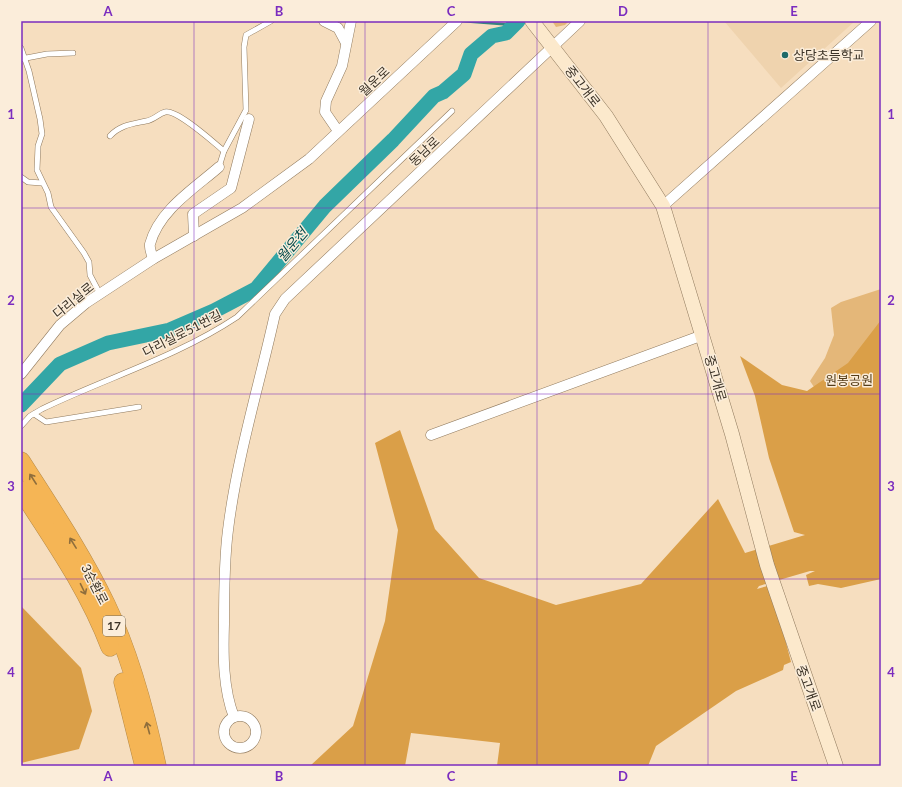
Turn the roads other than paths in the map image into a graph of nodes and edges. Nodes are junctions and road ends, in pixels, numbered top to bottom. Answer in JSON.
{"nodes":[{"id":1,"x":271,"y":21,"type":"edge"},
{"id":2,"x":324,"y":21,"type":"edge"},
{"id":3,"x":351,"y":21,"type":"edge"},
{"id":4,"x":457,"y":21,"type":"edge"},
{"id":5,"x":580,"y":21,"type":"edge"},
{"id":6,"x":871,"y":21,"type":"edge"},
{"id":7,"x":536,"y":26,"type":"edge"},
{"id":8,"x":346,"y":43,"type":"junction"},
{"id":9,"x":21,"y":48,"type":"edge"},
{"id":10,"x":553,"y":48,"type":"junction"},
{"id":11,"x":73,"y":53,"type":"dead end"},
{"id":12,"x":23,"y":59,"type":"edge"},
{"id":13,"x":452,"y":111,"type":"dead end"},
{"id":14,"x":249,"y":119,"type":"dead end"},
{"id":15,"x":338,"y":132,"type":"junction"},
{"id":16,"x":110,"y":136,"type":"dead end"},
{"id":17,"x":224,"y":151,"type":"junction"},
{"id":18,"x":309,"y":159,"type":"joint"},
{"id":19,"x":219,"y":167,"type":"joint"},
{"id":20,"x":21,"y":177,"type":"edge"},
{"id":21,"x":42,"y":183,"type":"junction"},
{"id":22,"x":664,"y":206,"type":"junction"},
{"id":23,"x":194,"y":236,"type":"junction"},
{"id":24,"x":153,"y":259,"type":"junction"},
{"id":25,"x":100,"y":294,"type":"junction"},
{"id":26,"x":704,"y":336,"type":"junction"},
{"id":27,"x":21,"y":374,"type":"edge"},
{"id":28,"x":139,"y":407,"type":"dead end"},
{"id":29,"x":34,"y":414,"type":"junction"},
{"id":30,"x":21,"y":426,"type":"edge"},
{"id":31,"x":431,"y":435,"type":"dead end"},
{"id":32,"x":21,"y":461,"type":"edge"},
{"id":33,"x":21,"y":490,"type":"edge"},
{"id":34,"x":39,"y":503,"type":"junction"},
{"id":35,"x":234,"y":717,"type":"dead end"},
{"id":36,"x":144,"y":766,"type":"edge"},
{"id":37,"x":157,"y":766,"type":"edge"},
{"id":38,"x":836,"y":766,"type":"edge"}],
"edges":[{"from":1,"to":17,"type":"lane"},
{"from":2,"to":8,"type":"street"},
{"from":3,"to":8,"type":"street"},
{"from":4,"to":15,"type":"street","name":"월운로"},
{"from":5,"to":10,"type":"street","name":"동남로"},
{"from":6,"to":22,"type":"street"},
{"from":7,"to":10,"type":"street","name":"중고개로"},
{"from":8,"to":15,"type":"street"},
{"from":9,"to":12,"type":"lane"},
{"from":10,"to":22,"type":"street","name":"중고개로"},
{"from":10,"to":35,"type":"street","name":"동남로"},
{"from":11,"to":12,"type":"lane"},
{"from":12,"to":21,"type":"lane"},
{"from":13,"to":29,"type":"lane","name":"다리실로51번길"},
{"from":14,"to":23,"type":"street"},
{"from":15,"to":18,"type":"street","name":"월운로"},
{"from":16,"to":17,"type":"lane"},
{"from":17,"to":19,"type":"lane"},
{"from":18,"to":23,"type":"street","name":"다리실로"},
{"from":19,"to":24,"type":"street"},
{"from":20,"to":21,"type":"lane"},
{"from":21,"to":25,"type":"lane"},
{"from":22,"to":26,"type":"street","name":"중고개로"},
{"from":23,"to":24,"type":"street","name":"다리실로"},
{"from":24,"to":25,"type":"street","name":"다리실로"},
{"from":25,"to":27,"type":"street","name":"다리실로"},
{"from":26,"to":31,"type":"street"},
{"from":26,"to":38,"type":"street","name":"중고개로"},
{"from":28,"to":29,"type":"lane"},
{"from":29,"to":30,"type":"lane","name":"다리실로51번길"},
{"from":34,"to":32,"type":"highway","name":"3순환로","number":"17","one_way":true},
{"from":33,"to":34,"type":"highway","name":"3순환로","number":"17"},
{"from":34,"to":36,"type":"highway","name":"3순환로","number":"17","one_way":true},
{"from":37,"to":34,"type":"highway","name":"3순환로","number":"17","one_way":true}]}
